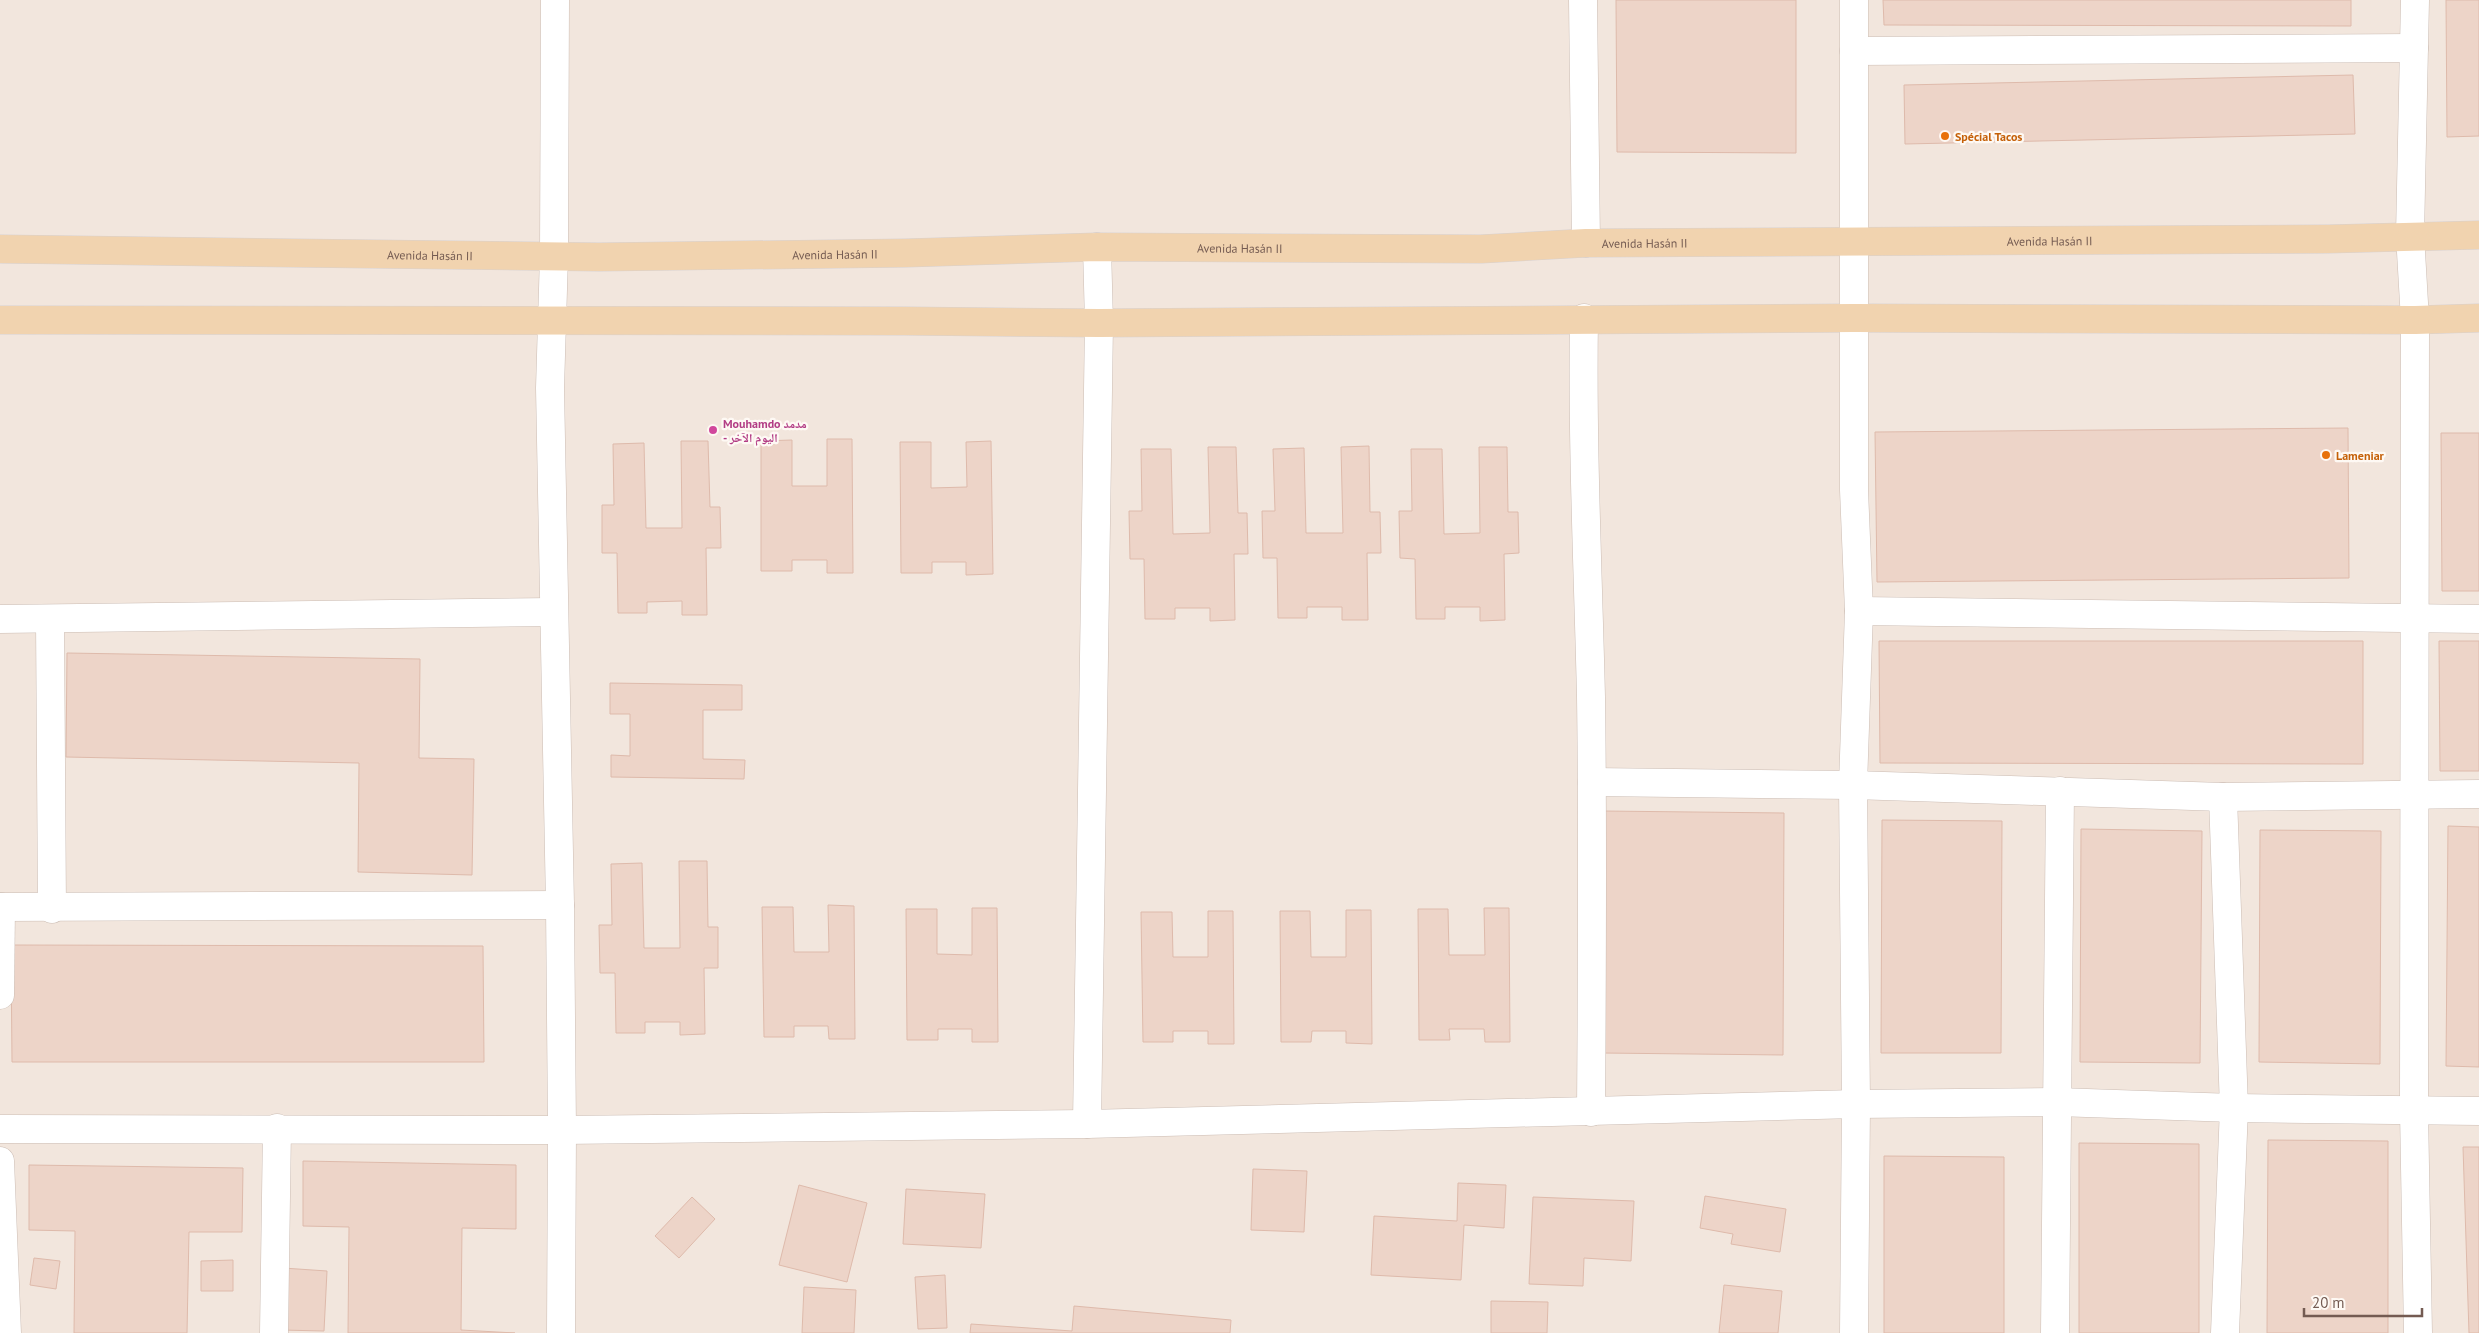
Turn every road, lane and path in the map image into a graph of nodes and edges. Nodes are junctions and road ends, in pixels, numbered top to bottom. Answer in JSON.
{"nodes":[{"id":1,"x":555,"y":0,"type":"edge"},
{"id":2,"x":1583,"y":0,"type":"edge"},
{"id":3,"x":1854,"y":0,"type":"edge"},
{"id":4,"x":2414,"y":0,"type":"edge"},
{"id":5,"x":2414,"y":48,"type":"junction"},
{"id":6,"x":1854,"y":51,"type":"junction"},
{"id":7,"x":2410,"y":235,"type":"junction"},
{"id":8,"x":2479,"y":235,"type":"edge"},
{"id":9,"x":1854,"y":241,"type":"junction"},
{"id":10,"x":1586,"y":243,"type":"junction"},
{"id":11,"x":1097,"y":247,"type":"junction"},
{"id":12,"x":0,"y":249,"type":"edge"},
{"id":13,"x":554,"y":256,"type":"junction"},
{"id":14,"x":1584,"y":318,"type":"junction"},
{"id":15,"x":1854,"y":318,"type":"junction"},
{"id":16,"x":2479,"y":318,"type":"edge"},
{"id":17,"x":0,"y":320,"type":"edge"},
{"id":18,"x":2414,"y":320,"type":"junction"},
{"id":19,"x":553,"y":322,"type":"junction"},
{"id":20,"x":1100,"y":323,"type":"junction"},
{"id":21,"x":1859,"y":611,"type":"junction"},
{"id":22,"x":552,"y":612,"type":"junction"},
{"id":23,"x":2479,"y":618,"type":"edge"},
{"id":24,"x":0,"y":619,"type":"edge"},
{"id":25,"x":50,"y":619,"type":"junction"},
{"id":26,"x":2416,"y":619,"type":"junction"},
{"id":27,"x":1592,"y":782,"type":"junction"},
{"id":28,"x":1853,"y":785,"type":"junction"},
{"id":29,"x":2060,"y":791,"type":"junction"},
{"id":30,"x":2415,"y":794,"type":"junction"},
{"id":31,"x":2479,"y":794,"type":"edge"},
{"id":32,"x":2222,"y":797,"type":"junction"},
{"id":33,"x":560,"y":905,"type":"junction"},
{"id":34,"x":0,"y":907,"type":"edge"},
{"id":35,"x":52,"y":909,"type":"junction"},
{"id":36,"x":0,"y":995,"type":"edge"},
{"id":37,"x":2058,"y":1102,"type":"junction"},
{"id":38,"x":1856,"y":1104,"type":"junction"},
{"id":39,"x":2234,"y":1108,"type":"junction"},
{"id":40,"x":2414,"y":1111,"type":"junction"},
{"id":41,"x":2479,"y":1111,"type":"edge"},
{"id":42,"x":1592,"y":1112,"type":"junction"},
{"id":43,"x":1087,"y":1124,"type":"junction"},
{"id":44,"x":277,"y":1128,"type":"junction"},
{"id":45,"x":0,"y":1129,"type":"edge"},
{"id":46,"x":562,"y":1130,"type":"junction"},
{"id":47,"x":0,"y":1161,"type":"edge"},
{"id":48,"x":7,"y":1333,"type":"edge"},
{"id":49,"x":274,"y":1333,"type":"edge"},
{"id":50,"x":560,"y":1333,"type":"edge"},
{"id":51,"x":1854,"y":1333,"type":"edge"},
{"id":52,"x":2055,"y":1333,"type":"edge"},
{"id":53,"x":2225,"y":1333,"type":"edge"},
{"id":54,"x":2418,"y":1333,"type":"edge"}],
"edges":[{"from":1,"to":13,"type":"street"},
{"from":2,"to":10,"type":"street"},
{"from":3,"to":6,"type":"street"},
{"from":4,"to":5,"type":"street"},
{"from":5,"to":6,"type":"street"},
{"from":5,"to":7,"type":"street"},
{"from":6,"to":9,"type":"street"},
{"from":7,"to":8,"type":"main road","name":"Avenida Hasán II"},
{"from":7,"to":9,"type":"main road","name":"Avenida Hasán II"},
{"from":7,"to":18,"type":"street"},
{"from":9,"to":10,"type":"main road","name":"Avenida Hasán II"},
{"from":9,"to":15,"type":"street"},
{"from":10,"to":11,"type":"main road","name":"Avenida Hasán II"},
{"from":11,"to":13,"type":"main road","name":"Avenida Hasán II"},
{"from":11,"to":20,"type":"street"},
{"from":12,"to":13,"type":"main road","name":"Avenida Hasán II"},
{"from":13,"to":19,"type":"street"},
{"from":14,"to":15,"type":"main road"},
{"from":14,"to":20,"type":"main road"},
{"from":14,"to":27,"type":"street"},
{"from":15,"to":18,"type":"main road"},
{"from":15,"to":21,"type":"street"},
{"from":16,"to":18,"type":"main road"},
{"from":17,"to":19,"type":"main road"},
{"from":18,"to":26,"type":"street"},
{"from":19,"to":20,"type":"main road"},
{"from":19,"to":22,"type":"street"},
{"from":20,"to":43,"type":"street"},
{"from":21,"to":26,"type":"street"},
{"from":21,"to":28,"type":"street"},
{"from":22,"to":25,"type":"street"},
{"from":22,"to":33,"type":"street"},
{"from":23,"to":26,"type":"street"},
{"from":24,"to":25,"type":"street"},
{"from":25,"to":35,"type":"street"},
{"from":26,"to":30,"type":"street"},
{"from":27,"to":28,"type":"street"},
{"from":27,"to":42,"type":"street"},
{"from":28,"to":29,"type":"street"},
{"from":28,"to":38,"type":"street"},
{"from":29,"to":32,"type":"street"},
{"from":29,"to":37,"type":"street"},
{"from":30,"to":31,"type":"street"},
{"from":30,"to":32,"type":"street"},
{"from":30,"to":40,"type":"street"},
{"from":32,"to":39,"type":"street"},
{"from":33,"to":35,"type":"street"},
{"from":33,"to":46,"type":"street"},
{"from":34,"to":35,"type":"street"},
{"from":34,"to":36,"type":"street"},
{"from":37,"to":38,"type":"street"},
{"from":37,"to":39,"type":"street"},
{"from":37,"to":52,"type":"street"},
{"from":38,"to":42,"type":"street"},
{"from":38,"to":51,"type":"street"},
{"from":39,"to":40,"type":"street"},
{"from":39,"to":53,"type":"street"},
{"from":40,"to":41,"type":"street"},
{"from":40,"to":54,"type":"street"},
{"from":42,"to":43,"type":"street"},
{"from":43,"to":46,"type":"street"},
{"from":44,"to":45,"type":"street"},
{"from":44,"to":46,"type":"street"},
{"from":44,"to":49,"type":"street"},
{"from":46,"to":50,"type":"street"},
{"from":47,"to":48,"type":"street"}]}
